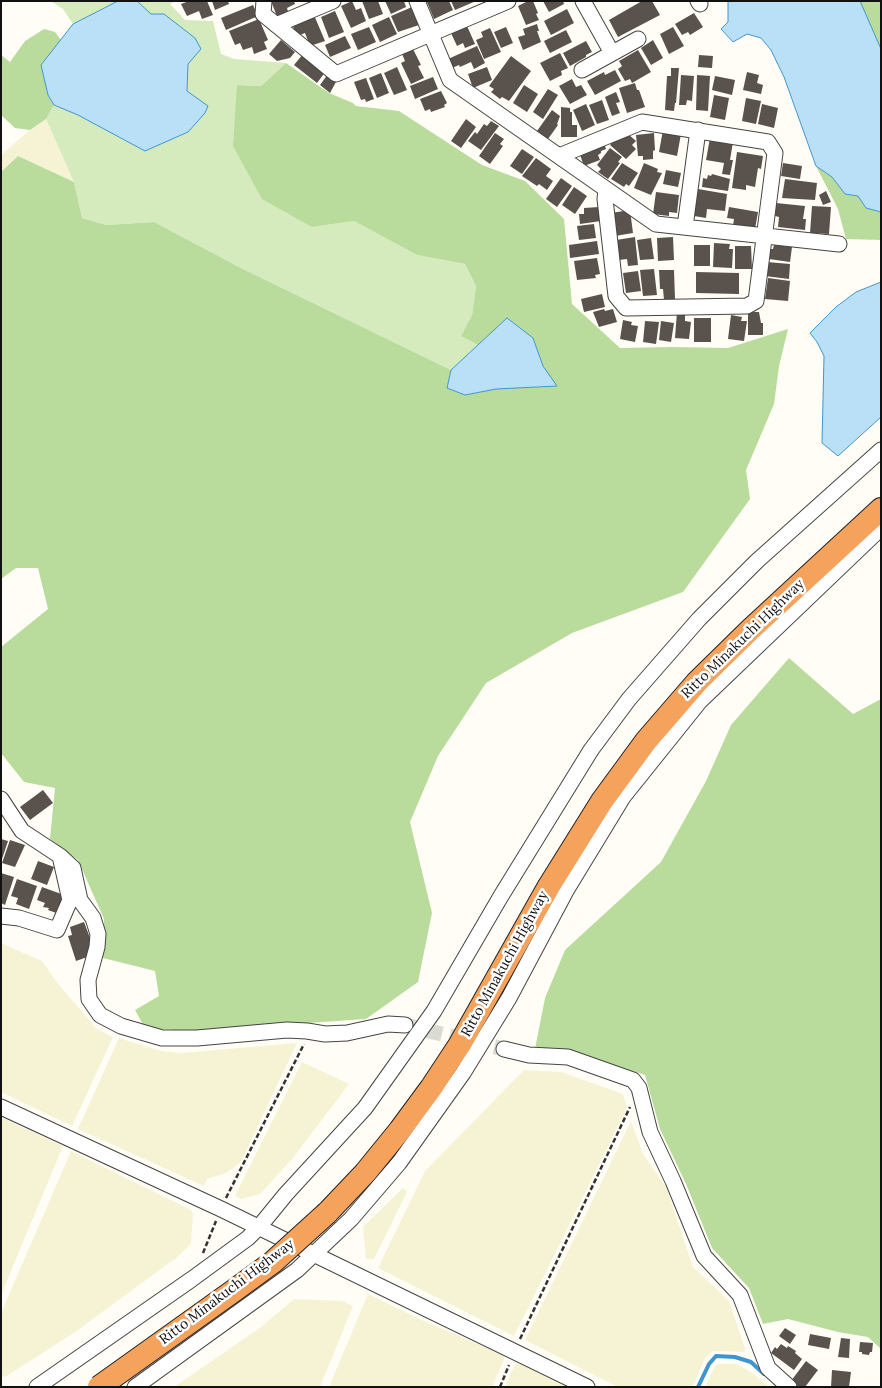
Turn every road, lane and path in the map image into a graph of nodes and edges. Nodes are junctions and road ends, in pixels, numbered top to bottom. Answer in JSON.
{"nodes":[{"id":1,"x":264,"y":1,"type":"edge"},
{"id":2,"x":333,"y":1,"type":"edge"},
{"id":3,"x":417,"y":1,"type":"edge"},
{"id":4,"x":508,"y":1,"type":"edge"},
{"id":5,"x":583,"y":1,"type":"edge"},
{"id":6,"x":276,"y":25,"type":"junction"},
{"id":7,"x":431,"y":35,"type":"junction"},
{"id":8,"x":638,"y":39,"type":"dead end"},
{"id":9,"x":612,"y":53,"type":"junction"},
{"id":10,"x":582,"y":70,"type":"dead end"},
{"id":11,"x":698,"y":130,"type":"junction"},
{"id":12,"x":559,"y":156,"type":"junction"},
{"id":13,"x":606,"y":189,"type":"junction"},
{"id":14,"x":684,"y":227,"type":"junction"},
{"id":15,"x":765,"y":237,"type":"junction"},
{"id":16,"x":839,"y":244,"type":"dead end"},
{"id":17,"x":881,"y":450,"type":"edge"},
{"id":18,"x":881,"y":509,"type":"edge"},
{"id":19,"x":881,"y":528,"type":"edge"},
{"id":20,"x":1,"y":798,"type":"edge"},
{"id":21,"x":16,"y":820,"type":"junction"},
{"id":22,"x":1,"y":826,"type":"edge"},
{"id":23,"x":60,"y":856,"type":"junction"},
{"id":24,"x":1,"y":916,"type":"edge"},
{"id":25,"x":405,"y":1025,"type":"tunnel mouth"},
{"id":26,"x":310,"y":1031,"type":"junction"},
{"id":27,"x":504,"y":1049,"type":"tunnel mouth"},
{"id":28,"x":639,"y":1088,"type":"junction"},
{"id":29,"x":1,"y":1106,"type":"edge"},
{"id":30,"x":221,"y":1209,"type":"junction"},
{"id":31,"x":258,"y":1227,"type":"junction"},
{"id":32,"x":314,"y":1254,"type":"junction"},
{"id":33,"x":515,"y":1351,"type":"junction"},
{"id":34,"x":37,"y":1387,"type":"edge"},
{"id":35,"x":99,"y":1387,"type":"edge"},
{"id":36,"x":135,"y":1387,"type":"edge"},
{"id":37,"x":500,"y":1387,"type":"edge"},
{"id":38,"x":587,"y":1387,"type":"edge"},
{"id":39,"x":789,"y":1387,"type":"edge"}],
"edges":[{"from":1,"to":6,"type":"street"},
{"from":2,"to":6,"type":"street"},
{"from":3,"to":7,"type":"street"},
{"from":4,"to":7,"type":"street"},
{"from":5,"to":9,"type":"street"},
{"from":6,"to":7,"type":"street"},
{"from":7,"to":12,"type":"street"},
{"from":8,"to":9,"type":"street"},
{"from":9,"to":10,"type":"street"},
{"from":11,"to":12,"type":"street"},
{"from":11,"to":14,"type":"street"},
{"from":11,"to":15,"type":"street"},
{"from":12,"to":13,"type":"street"},
{"from":13,"to":14,"type":"street"},
{"from":13,"to":15,"type":"street"},
{"from":14,"to":15,"type":"street"},
{"from":15,"to":16,"type":"street"},
{"from":17,"to":31,"type":"street"},
{"from":18,"to":35,"type":"highway","name":"Ritto Minakuchi Highway","bridge":true},
{"from":19,"to":32,"type":"street"},
{"from":20,"to":21,"type":"street"},
{"from":21,"to":22,"type":"street"},
{"from":21,"to":23,"type":"street"},
{"from":23,"to":24,"type":"street"},
{"from":23,"to":26,"type":"street"},
{"from":25,"to":26,"type":"street"},
{"from":26,"to":30,"type":"path"},
{"from":27,"to":28,"type":"street"},
{"from":28,"to":33,"type":"path"},
{"from":28,"to":39,"type":"street"},
{"from":29,"to":30,"type":"street"},
{"from":30,"to":31,"type":"street"},
{"from":31,"to":32,"type":"street"},
{"from":31,"to":34,"type":"street"},
{"from":32,"to":33,"type":"street"},
{"from":32,"to":36,"type":"street"},
{"from":33,"to":37,"type":"path"},
{"from":33,"to":38,"type":"street"}]}
